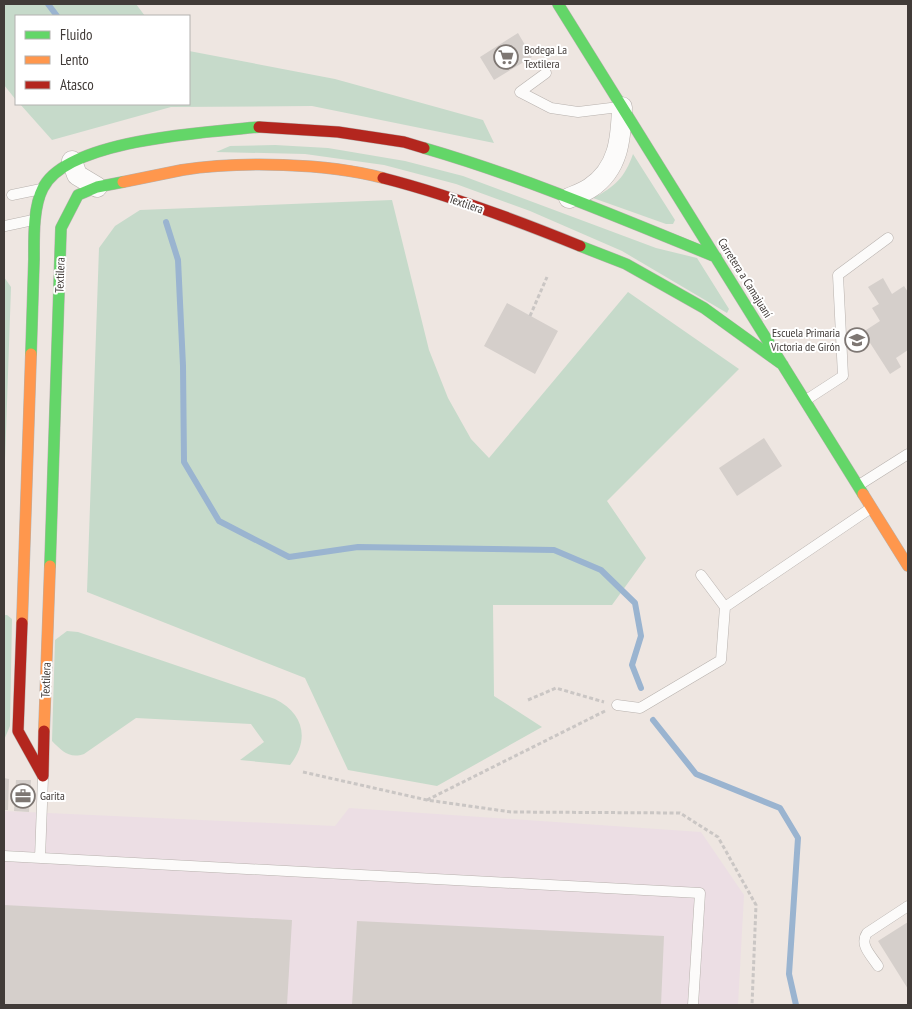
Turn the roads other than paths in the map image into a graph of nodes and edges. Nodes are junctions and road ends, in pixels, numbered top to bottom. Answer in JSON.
{"nodes":[{"id":1,"x":558,"y":4,"type":"edge"},
{"id":2,"x":546,"y":73,"type":"dead end"},
{"id":3,"x":622,"y":107,"type":"junction"},
{"id":4,"x":72,"y":161,"type":"junction"},
{"id":5,"x":97,"y":187,"type":"junction"},
{"id":6,"x":42,"y":189,"type":"junction"},
{"id":7,"x":12,"y":195,"type":"dead end"},
{"id":8,"x":569,"y":198,"type":"junction"},
{"id":9,"x":35,"y":219,"type":"junction"},
{"id":10,"x":5,"y":226,"type":"dead end"},
{"id":11,"x":61,"y":228,"type":"junction"},
{"id":12,"x":888,"y":238,"type":"dead end"},
{"id":13,"x":716,"y":257,"type":"junction"},
{"id":14,"x":784,"y":366,"type":"junction"},
{"id":15,"x":805,"y":401,"type":"junction"},
{"id":16,"x":908,"y":454,"type":"edge"},
{"id":17,"x":858,"y":486,"type":"junction"},
{"id":18,"x":872,"y":507,"type":"junction"},
{"id":19,"x":908,"y":566,"type":"edge"},
{"id":20,"x":701,"y":575,"type":"dead end"},
{"id":21,"x":725,"y":607,"type":"junction"},
{"id":22,"x":617,"y":705,"type":"road end"},
{"id":23,"x":43,"y":776,"type":"junction"},
{"id":24,"x":4,"y":856,"type":"edge"},
{"id":25,"x":40,"y":858,"type":"junction"},
{"id":26,"x":908,"y":906,"type":"edge"},
{"id":27,"x":878,"y":966,"type":"dead end"},
{"id":28,"x":694,"y":1005,"type":"edge"}],
"edges":[{"from":1,"to":3,"type":"street","name":"Carretera a Camajuaní"},
{"from":2,"to":3,"type":"lane"},
{"from":3,"to":8,"type":"street"},
{"from":3,"to":13,"type":"street","name":"Carretera a Camajuaní"},
{"from":4,"to":5,"type":"street"},
{"from":4,"to":6,"type":"street"},
{"from":4,"to":8,"type":"street"},
{"from":5,"to":11,"type":"street","name":"Textilera"},
{"from":5,"to":14,"type":"street","name":"Textilera"},
{"from":6,"to":7,"type":"lane"},
{"from":6,"to":9,"type":"street"},
{"from":8,"to":13,"type":"street"},
{"from":9,"to":10,"type":"lane"},
{"from":9,"to":11,"type":"street"},
{"from":9,"to":23,"type":"street"},
{"from":11,"to":23,"type":"street","name":"Textilera"},
{"from":12,"to":15,"type":"lane"},
{"from":13,"to":14,"type":"street","name":"Carretera a Camajuaní"},
{"from":14,"to":15,"type":"street","name":"Carretera a Camajuaní"},
{"from":15,"to":17,"type":"street","name":"Carretera a Camajuaní"},
{"from":16,"to":17,"type":"lane"},
{"from":17,"to":18,"type":"street","name":"Carretera a Camajuaní"},
{"from":18,"to":19,"type":"street","name":"Carretera a Camajuaní"},
{"from":18,"to":21,"type":"lane"},
{"from":20,"to":21,"type":"lane"},
{"from":21,"to":22,"type":"lane"},
{"from":23,"to":25,"type":"lane"},
{"from":24,"to":25,"type":"lane"},
{"from":25,"to":28,"type":"lane"},
{"from":26,"to":27,"type":"lane"}]}
